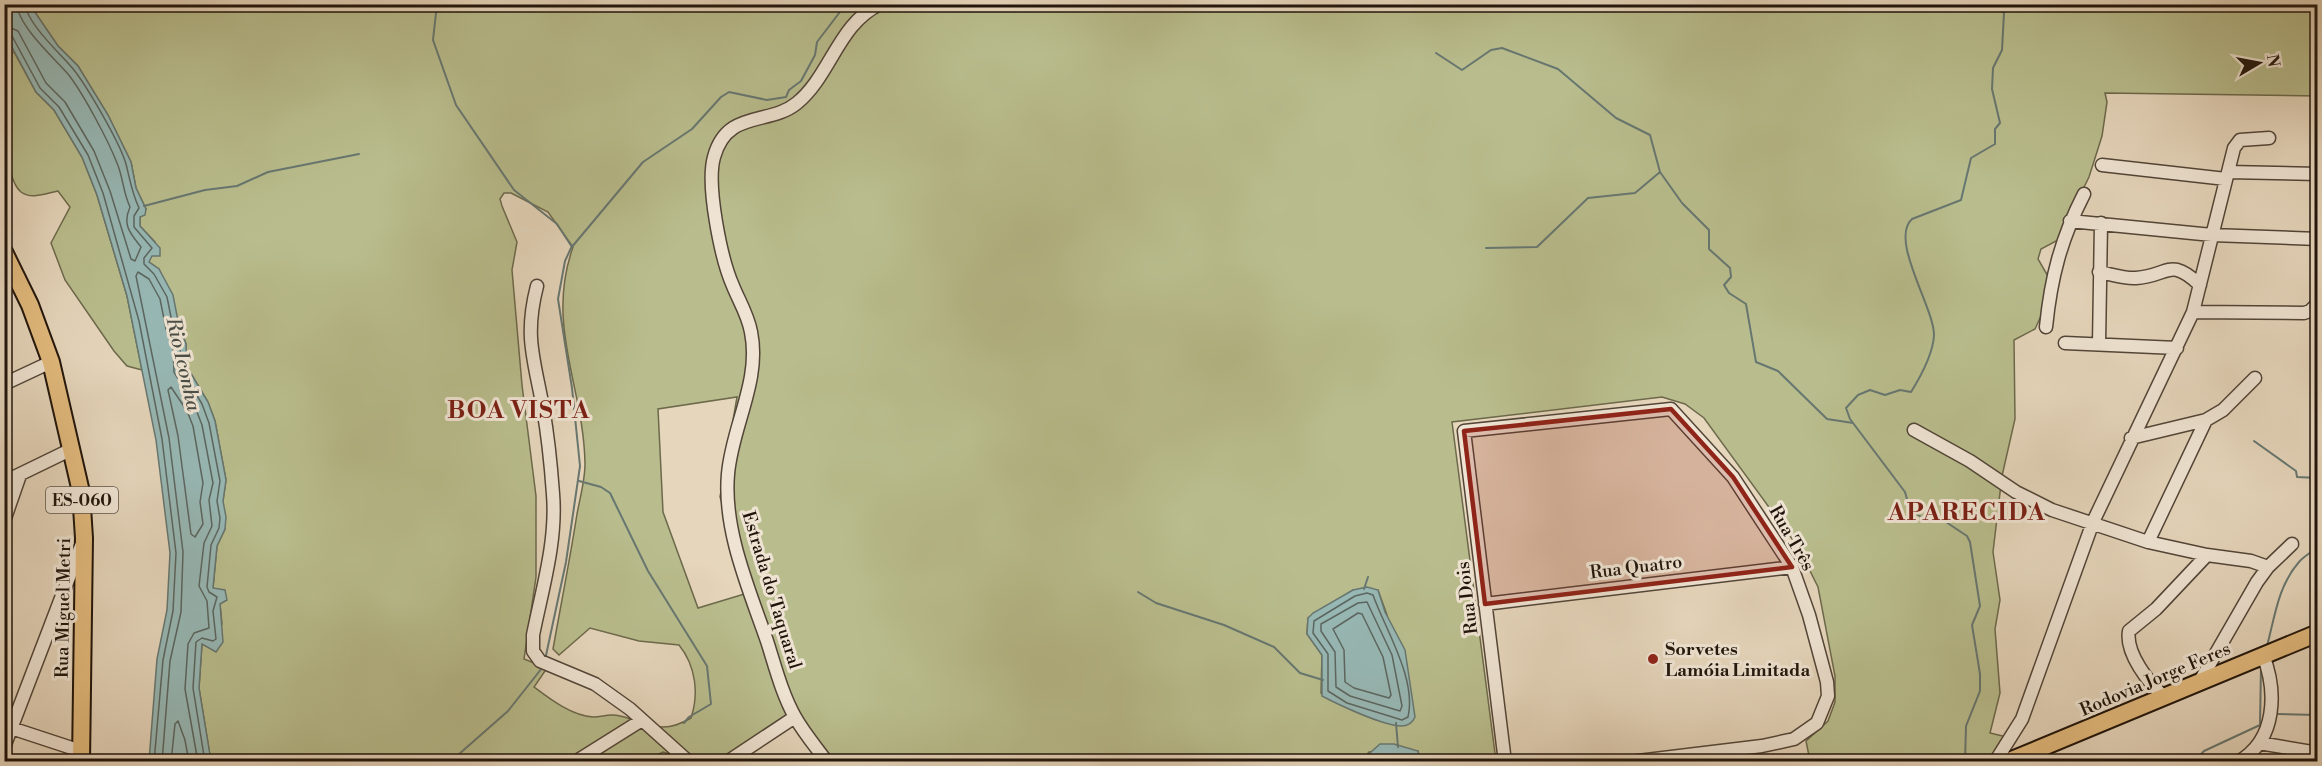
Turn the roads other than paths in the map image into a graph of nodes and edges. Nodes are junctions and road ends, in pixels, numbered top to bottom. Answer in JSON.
{"nodes":[{"id":1,"x":880,"y":4,"type":"edge"},
{"id":2,"x":2269,"y":138,"type":"dead end"},
{"id":3,"x":2102,"y":165,"type":"dead end"},
{"id":4,"x":2318,"y":174,"type":"edge"},
{"id":5,"x":2227,"y":176,"type":"junction"},
{"id":6,"x":2084,"y":194,"type":"dead end"},
{"id":7,"x":2070,"y":221,"type":"junction"},
{"id":8,"x":2101,"y":223,"type":"junction"},
{"id":9,"x":2212,"y":235,"type":"junction"},
{"id":10,"x":2318,"y":238,"type":"edge"},
{"id":11,"x":4,"y":252,"type":"edge"},
{"id":12,"x":2099,"y":272,"type":"junction"},
{"id":13,"x":2200,"y":285,"type":"junction"},
{"id":14,"x":537,"y":286,"type":"dead end"},
{"id":15,"x":2318,"y":303,"type":"edge"},
{"id":16,"x":2193,"y":312,"type":"junction"},
{"id":17,"x":2046,"y":327,"type":"dead end"},
{"id":18,"x":2065,"y":343,"type":"dead end"},
{"id":19,"x":2099,"y":344,"type":"junction"},
{"id":20,"x":2177,"y":348,"type":"junction"},
{"id":21,"x":51,"y":362,"type":"junction"},
{"id":22,"x":2254,"y":378,"type":"dead end"},
{"id":23,"x":4,"y":384,"type":"edge"},
{"id":24,"x":2206,"y":420,"type":"junction"},
{"id":25,"x":1914,"y":430,"type":"dead end"},
{"id":26,"x":1464,"y":431,"type":"joint"},
{"id":27,"x":2132,"y":438,"type":"junction"},
{"id":28,"x":72,"y":448,"type":"junction"},
{"id":29,"x":20,"y":475,"type":"junction"},
{"id":30,"x":4,"y":482,"type":"edge"},
{"id":31,"x":4,"y":521,"type":"edge"},
{"id":32,"x":2093,"y":522,"type":"junction"},
{"id":33,"x":84,"y":538,"type":"junction"},
{"id":34,"x":2148,"y":542,"type":"junction"},
{"id":35,"x":2292,"y":544,"type":"dead end"},
{"id":36,"x":2207,"y":555,"type":"junction"},
{"id":37,"x":1792,"y":567,"type":"junction"},
{"id":38,"x":2268,"y":567,"type":"junction"},
{"id":39,"x":1485,"y":604,"type":"junction"},
{"id":40,"x":2318,"y":633,"type":"edge"},
{"id":41,"x":2263,"y":655,"type":"junction"},
{"id":42,"x":2200,"y":681,"type":"junction"},
{"id":43,"x":2164,"y":697,"type":"junction"},
{"id":44,"x":795,"y":717,"type":"junction"},
{"id":45,"x":642,"y":720,"type":"junction"},
{"id":46,"x":8,"y":727,"type":"edge"},
{"id":47,"x":2259,"y":743,"type":"junction"},
{"id":48,"x":4,"y":747,"type":"edge"},
{"id":49,"x":2318,"y":753,"type":"edge"},
{"id":50,"x":81,"y":756,"type":"edge"},
{"id":51,"x":575,"y":762,"type":"edge"},
{"id":52,"x":688,"y":762,"type":"edge"},
{"id":53,"x":727,"y":762,"type":"edge"},
{"id":54,"x":827,"y":762,"type":"edge"},
{"id":55,"x":1505,"y":762,"type":"edge"},
{"id":56,"x":1630,"y":762,"type":"edge"},
{"id":57,"x":1995,"y":762,"type":"edge"},
{"id":58,"x":2007,"y":762,"type":"edge"},
{"id":59,"x":2238,"y":762,"type":"edge"}],
"edges":[{"from":1,"to":44,"type":"street","name":"Estrada do Taquaral"},
{"from":2,"to":5,"type":"street"},
{"from":3,"to":5,"type":"street"},
{"from":4,"to":5,"type":"street"},
{"from":5,"to":9,"type":"street"},
{"from":6,"to":7,"type":"street"},
{"from":7,"to":8,"type":"street"},
{"from":7,"to":17,"type":"street"},
{"from":8,"to":9,"type":"street"},
{"from":8,"to":12,"type":"street"},
{"from":9,"to":10,"type":"street"},
{"from":9,"to":13,"type":"street"},
{"from":11,"to":21,"type":"main road","name":"Rua Miguel Metri","number":"ES-060"},
{"from":12,"to":13,"type":"street"},
{"from":12,"to":19,"type":"street"},
{"from":13,"to":16,"type":"street"},
{"from":14,"to":45,"type":"street"},
{"from":15,"to":16,"type":"street"},
{"from":16,"to":20,"type":"street"},
{"from":18,"to":19,"type":"street"},
{"from":19,"to":20,"type":"street"},
{"from":20,"to":27,"type":"street"},
{"from":21,"to":23,"type":"street"},
{"from":21,"to":28,"type":"main road","name":"Rua Miguel Metri","number":"ES-060"},
{"from":22,"to":24,"type":"street"},
{"from":24,"to":27,"type":"street"},
{"from":24,"to":34,"type":"street"},
{"from":25,"to":32,"type":"street"},
{"from":26,"to":37,"type":"street","name":"Rua Três"},
{"from":26,"to":39,"type":"street","name":"Rua Dois"},
{"from":27,"to":32,"type":"street"},
{"from":28,"to":29,"type":"street"},
{"from":28,"to":33,"type":"main road","name":"Rua Miguel Metri","number":"ES-060"},
{"from":29,"to":30,"type":"street"},
{"from":29,"to":31,"type":"street"},
{"from":32,"to":34,"type":"street"},
{"from":32,"to":57,"type":"street"},
{"from":33,"to":46,"type":"street"},
{"from":33,"to":50,"type":"main road","name":"Rua Miguel Metri","number":"ES-060"},
{"from":34,"to":36,"type":"street"},
{"from":35,"to":38,"type":"street"},
{"from":36,"to":38,"type":"street"},
{"from":36,"to":43,"type":"street"},
{"from":37,"to":39,"type":"street","name":"Rua Quatro"},
{"from":37,"to":56,"type":"street","name":"Rua Três"},
{"from":38,"to":42,"type":"street"},
{"from":39,"to":55,"type":"street","name":"Rua Dois"},
{"from":40,"to":41,"type":"main road","name":"Rodovia Jorge Feres"},
{"from":41,"to":42,"type":"main road","name":"Rodovia Jorge Feres"},
{"from":41,"to":47,"type":"street"},
{"from":42,"to":43,"type":"main road","name":"Rodovia Jorge Feres"},
{"from":43,"to":58,"type":"main road","name":"Rodovia Jorge Feres"},
{"from":44,"to":53,"type":"street"},
{"from":44,"to":54,"type":"street","name":"Estrada do Taquaral"},
{"from":45,"to":51,"type":"street"},
{"from":45,"to":52,"type":"street"},
{"from":46,"to":48,"type":"street"},
{"from":46,"to":50,"type":"street"},
{"from":47,"to":49,"type":"street"},
{"from":47,"to":59,"type":"street"}]}
